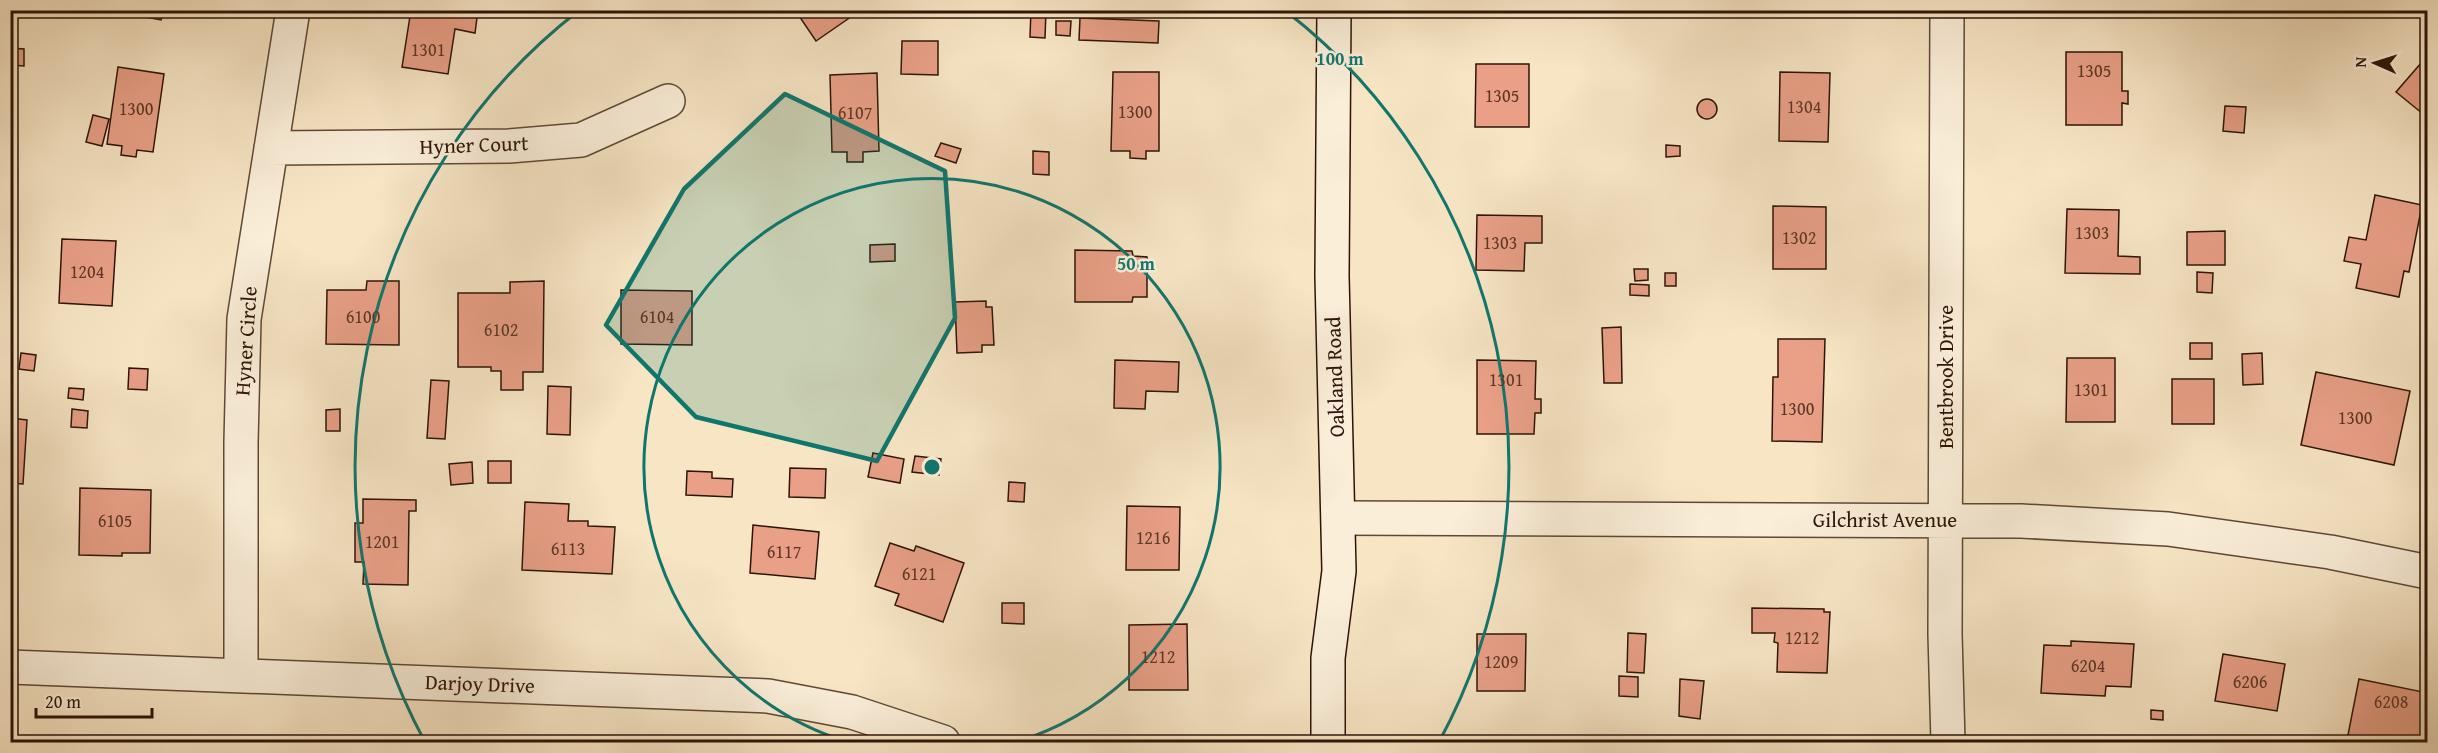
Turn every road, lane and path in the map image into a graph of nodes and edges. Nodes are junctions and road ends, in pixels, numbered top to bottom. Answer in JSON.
{"nodes":[{"id":1,"x":293,"y":10,"type":"edge"},
{"id":2,"x":1334,"y":10,"type":"edge"},
{"id":3,"x":1947,"y":10,"type":"edge"},
{"id":4,"x":668,"y":101,"type":"dead end"},
{"id":5,"x":271,"y":148,"type":"junction"},
{"id":6,"x":1339,"y":518,"type":"junction"},
{"id":7,"x":1946,"y":520,"type":"junction"},
{"id":8,"x":2427,"y":572,"type":"edge"},
{"id":9,"x":10,"y":667,"type":"edge"},
{"id":10,"x":241,"y":675,"type":"junction"},
{"id":11,"x":943,"y":742,"type":"edge"},
{"id":12,"x":1328,"y":742,"type":"edge"},
{"id":13,"x":1948,"y":742,"type":"edge"}],
"edges":[{"from":1,"to":5,"type":"street","name":"Hyner Circle"},
{"from":2,"to":6,"type":"street","name":"Oakland Road"},
{"from":3,"to":7,"type":"street","name":"Bentbrook Drive"},
{"from":4,"to":5,"type":"street","name":"Hyner Court"},
{"from":5,"to":10,"type":"street","name":"Hyner Circle"},
{"from":6,"to":7,"type":"street","name":"Gilchrist Avenue"},
{"from":6,"to":12,"type":"street","name":"Oakland Road"},
{"from":7,"to":8,"type":"street","name":"Gilchrist Avenue"},
{"from":7,"to":13,"type":"street","name":"Bentbrook Drive"},
{"from":9,"to":10,"type":"street","name":"Darjoy Drive"},
{"from":10,"to":11,"type":"street","name":"Darjoy Drive"}]}
